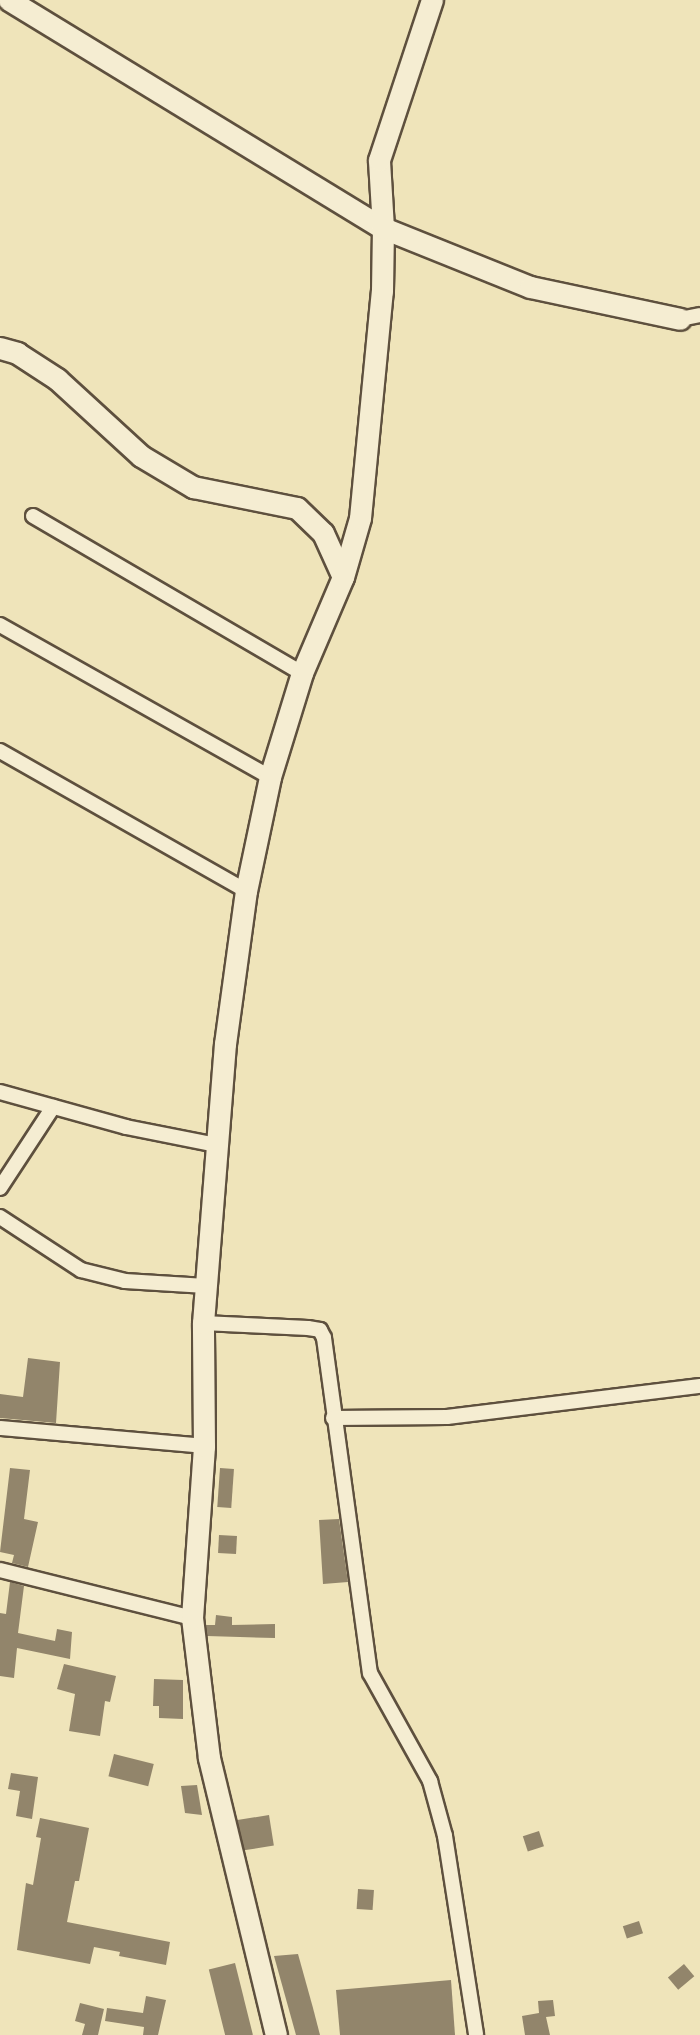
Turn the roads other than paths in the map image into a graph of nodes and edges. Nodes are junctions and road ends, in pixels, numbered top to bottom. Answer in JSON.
{"nodes":[{"id":1,"x":9,"y":0,"type":"edge"},
{"id":2,"x":432,"y":0,"type":"edge"},
{"id":3,"x":383,"y":228,"type":"junction"},
{"id":4,"x":690,"y":317,"type":"edge"},
{"id":5,"x":0,"y":348,"type":"edge"},
{"id":6,"x":33,"y":516,"type":"dead end"},
{"id":7,"x":343,"y":577,"type":"junction"},
{"id":8,"x":0,"y":625,"type":"edge"},
{"id":9,"x":302,"y":673,"type":"junction"},
{"id":10,"x":0,"y":751,"type":"edge"},
{"id":11,"x":270,"y":777,"type":"junction"},
{"id":12,"x":246,"y":891,"type":"junction"},
{"id":13,"x":0,"y":1092,"type":"edge"},
{"id":14,"x":53,"y":1107,"type":"junction"},
{"id":15,"x":217,"y":1146,"type":"junction"},
{"id":16,"x":0,"y":1188,"type":"edge"},
{"id":17,"x":0,"y":1217,"type":"edge"},
{"id":18,"x":206,"y":1286,"type":"junction"},
{"id":19,"x":203,"y":1323,"type":"junction"},
{"id":20,"x":700,"y":1386,"type":"edge"},
{"id":21,"x":333,"y":1418,"type":"junction"},
{"id":22,"x":0,"y":1428,"type":"edge"},
{"id":23,"x":204,"y":1446,"type":"junction"},
{"id":24,"x":0,"y":1570,"type":"edge"},
{"id":25,"x":192,"y":1618,"type":"junction"},
{"id":26,"x":276,"y":2035,"type":"edge"},
{"id":27,"x":476,"y":2035,"type":"edge"}],
"edges":[{"from":1,"to":3,"type":"street"},
{"from":2,"to":3,"type":"street"},
{"from":3,"to":4,"type":"street"},
{"from":3,"to":7,"type":"street"},
{"from":5,"to":7,"type":"street"},
{"from":6,"to":9,"type":"street"},
{"from":7,"to":9,"type":"street"},
{"from":8,"to":11,"type":"street"},
{"from":9,"to":11,"type":"street"},
{"from":10,"to":12,"type":"street"},
{"from":11,"to":12,"type":"street"},
{"from":12,"to":15,"type":"street"},
{"from":13,"to":14,"type":"street"},
{"from":14,"to":15,"type":"street"},
{"from":14,"to":16,"type":"street"},
{"from":15,"to":18,"type":"street"},
{"from":17,"to":18,"type":"street"},
{"from":18,"to":19,"type":"street"},
{"from":19,"to":21,"type":"street"},
{"from":19,"to":23,"type":"street"},
{"from":20,"to":21,"type":"street"},
{"from":21,"to":27,"type":"street"},
{"from":22,"to":23,"type":"street"},
{"from":23,"to":25,"type":"street"},
{"from":24,"to":25,"type":"street"},
{"from":25,"to":26,"type":"street"}]}
